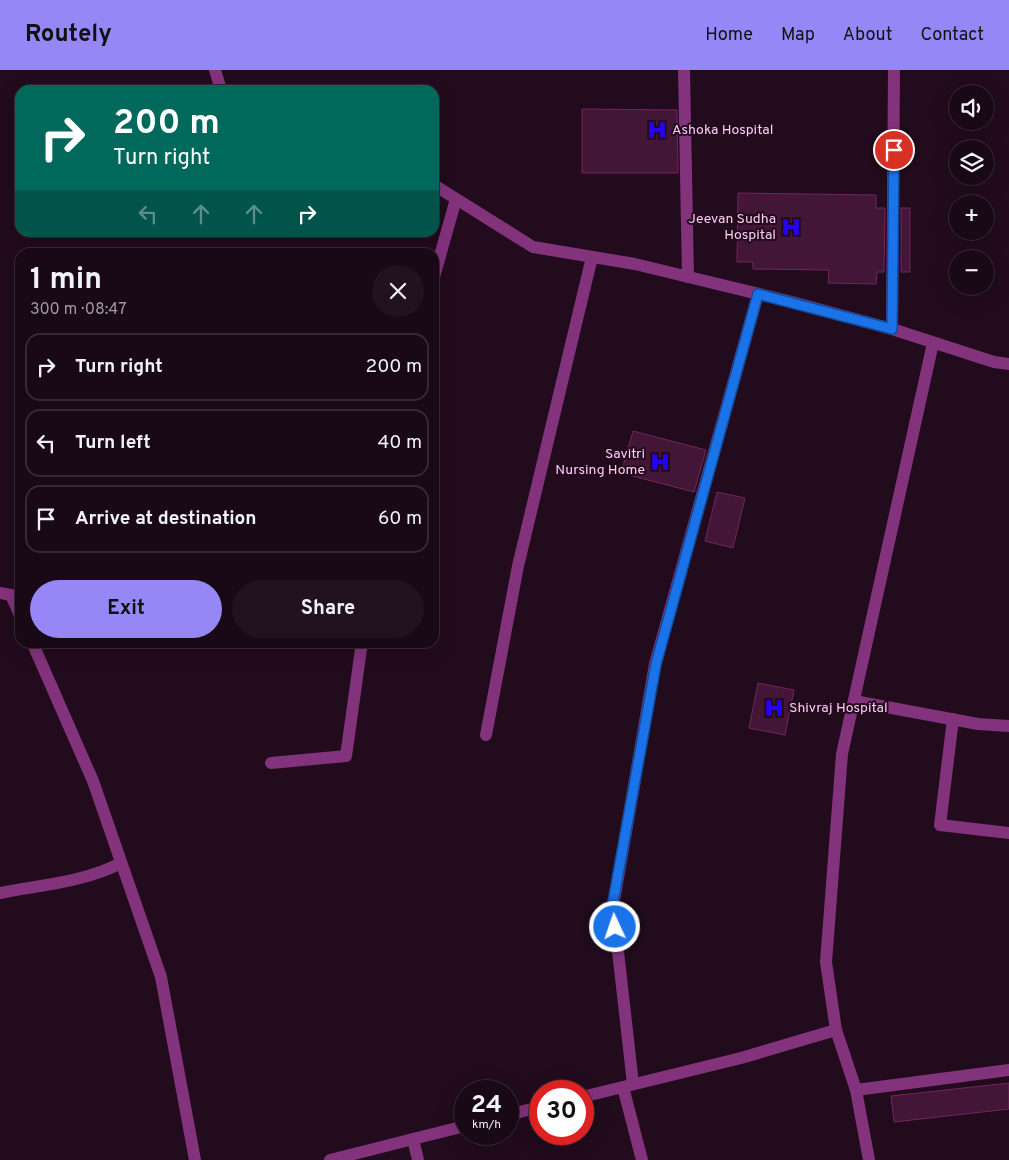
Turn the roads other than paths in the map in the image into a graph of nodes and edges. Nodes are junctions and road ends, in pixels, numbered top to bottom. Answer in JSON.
{"nodes":[{"id":1,"x":216,"y":70,"type":"edge"},
{"id":2,"x":684,"y":70,"type":"edge"},
{"id":3,"x":894,"y":70,"type":"edge"},
{"id":4,"x":220,"y":85,"type":"edge"},
{"id":5,"x":439,"y":189,"type":"edge"},
{"id":6,"x":456,"y":199,"type":"junction"},
{"id":7,"x":592,"y":257,"type":"junction"},
{"id":8,"x":439,"y":258,"type":"edge"},
{"id":9,"x":688,"y":277,"type":"junction"},
{"id":10,"x":758,"y":294,"type":"junction"},
{"id":11,"x":892,"y":329,"type":"junction"},
{"id":12,"x":933,"y":343,"type":"junction"},
{"id":13,"x":1009,"y":364,"type":"edge"},
{"id":14,"x":0,"y":593,"type":"edge"},
{"id":15,"x":15,"y":602,"type":"edge"},
{"id":16,"x":35,"y":648,"type":"edge"},
{"id":17,"x":361,"y":648,"type":"edge"},
{"id":18,"x":854,"y":701,"type":"junction"},
{"id":19,"x":953,"y":719,"type":"junction"},
{"id":20,"x":1009,"y":726,"type":"edge"},
{"id":21,"x":486,"y":735,"type":"dead end"},
{"id":22,"x":271,"y":763,"type":"dead end"},
{"id":23,"x":1009,"y":833,"type":"edge"},
{"id":24,"x":121,"y":863,"type":"junction"},
{"id":25,"x":0,"y":893,"type":"edge"},
{"id":26,"x":836,"y":1030,"type":"junction"},
{"id":27,"x":1009,"y":1070,"type":"edge"},
{"id":28,"x":628,"y":1085,"type":"junction"},
{"id":29,"x":856,"y":1090,"type":"junction"},
{"id":30,"x":594,"y":1094,"type":"edge"},
{"id":31,"x":454,"y":1129,"type":"edge"},
{"id":32,"x":413,"y":1139,"type":"junction"},
{"id":33,"x":195,"y":1160,"type":"edge"},
{"id":34,"x":330,"y":1160,"type":"edge"},
{"id":35,"x":418,"y":1160,"type":"edge"},
{"id":36,"x":642,"y":1160,"type":"edge"},
{"id":37,"x":869,"y":1160,"type":"edge"}],
"edges":[{"from":1,"to":4,"type":"street"},
{"from":2,"to":9,"type":"street"},
{"from":3,"to":11,"type":"street"},
{"from":5,"to":6,"type":"street"},
{"from":6,"to":7,"type":"street"},
{"from":6,"to":8,"type":"street"},
{"from":7,"to":9,"type":"street"},
{"from":7,"to":21,"type":"street"},
{"from":9,"to":10,"type":"street"},
{"from":10,"to":11,"type":"street"},
{"from":10,"to":28,"type":"street"},
{"from":11,"to":12,"type":"street"},
{"from":12,"to":13,"type":"street"},
{"from":12,"to":18,"type":"street"},
{"from":14,"to":15,"type":"street"},
{"from":16,"to":24,"type":"street"},
{"from":17,"to":22,"type":"street"},
{"from":18,"to":19,"type":"street"},
{"from":18,"to":26,"type":"street"},
{"from":19,"to":20,"type":"street"},
{"from":19,"to":23,"type":"street"},
{"from":24,"to":25,"type":"street"},
{"from":24,"to":33,"type":"street"},
{"from":26,"to":28,"type":"street"},
{"from":26,"to":29,"type":"street"},
{"from":27,"to":29,"type":"street"},
{"from":28,"to":30,"type":"street"},
{"from":28,"to":36,"type":"street"},
{"from":29,"to":37,"type":"street"},
{"from":31,"to":32,"type":"street"},
{"from":32,"to":34,"type":"street"},
{"from":32,"to":35,"type":"street"}]}
